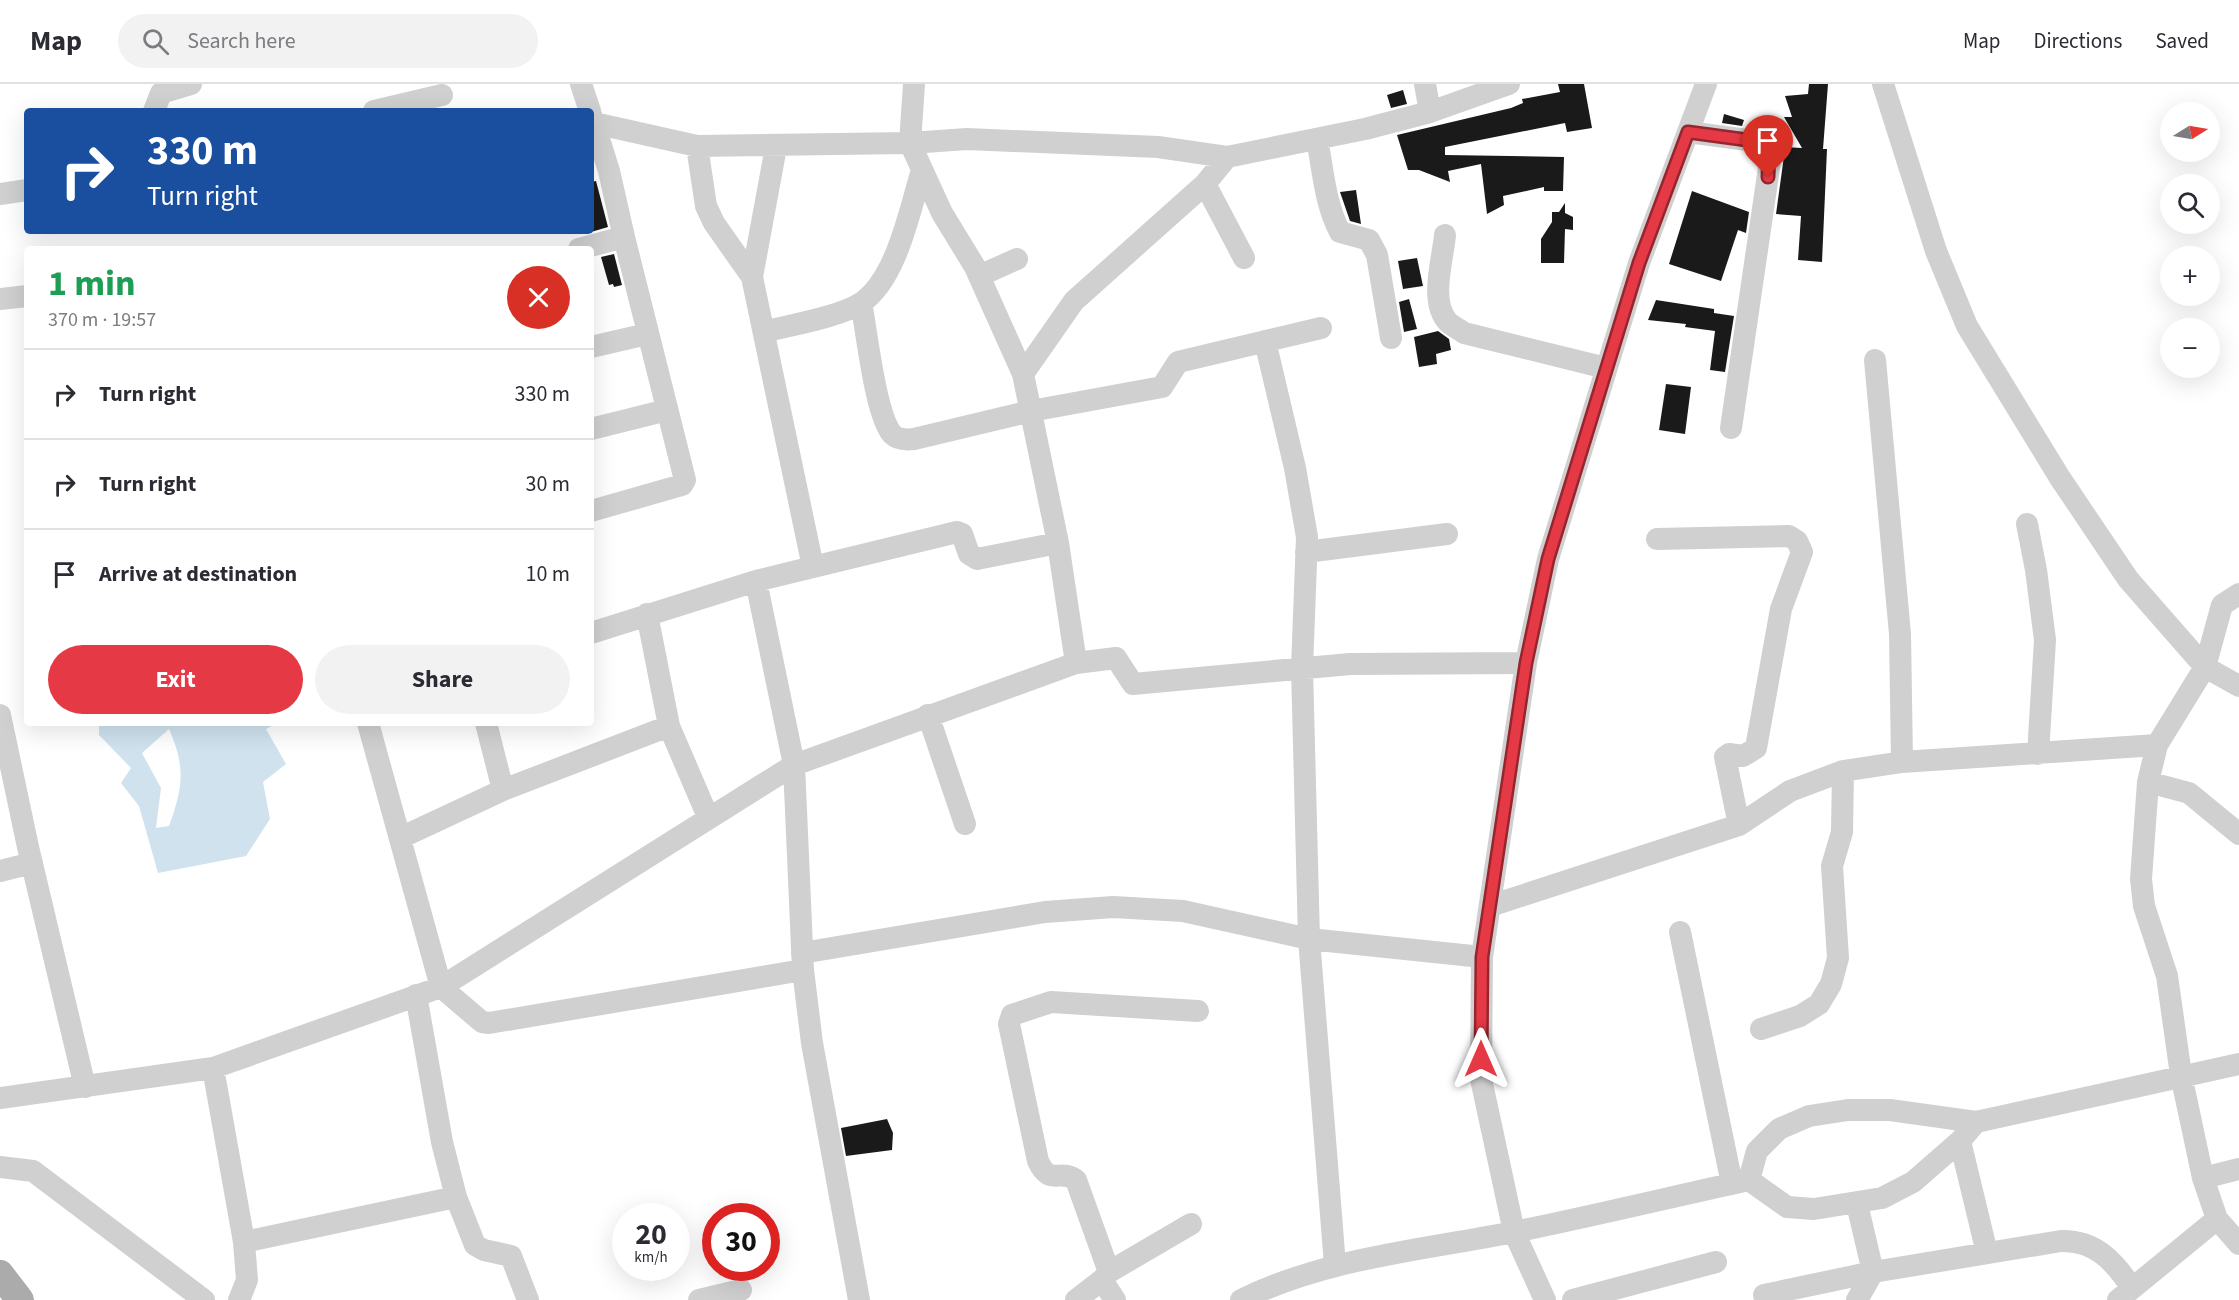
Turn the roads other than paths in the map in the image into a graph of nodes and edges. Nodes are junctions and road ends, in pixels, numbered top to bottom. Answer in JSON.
{"nodes":[{"id":1,"x":191,"y":84,"type":"edge"},
{"id":2,"x":581,"y":84,"type":"edge"},
{"id":3,"x":914,"y":84,"type":"edge"},
{"id":4,"x":1425,"y":84,"type":"edge"},
{"id":5,"x":1509,"y":84,"type":"edge"},
{"id":6,"x":1706,"y":84,"type":"edge"},
{"id":7,"x":1883,"y":84,"type":"edge"},
{"id":8,"x":442,"y":95,"type":"dead end"},
{"id":9,"x":155,"y":108,"type":"edge"},
{"id":10,"x":387,"y":108,"type":"edge"},
{"id":11,"x":588,"y":108,"type":"edge"},
{"id":12,"x":1430,"y":111,"type":"junction"},
{"id":13,"x":594,"y":117,"type":"edge"},
{"id":14,"x":594,"y":125,"type":"edge"},
{"id":15,"x":1688,"y":132,"type":"junction"},
{"id":16,"x":1317,"y":139,"type":"junction"},
{"id":17,"x":910,"y":144,"type":"junction"},
{"id":18,"x":696,"y":146,"type":"junction"},
{"id":19,"x":776,"y":147,"type":"junction"},
{"id":20,"x":1227,"y":157,"type":"junction"},
{"id":21,"x":922,"y":170,"type":"junction"},
{"id":22,"x":1206,"y":184,"type":"junction"},
{"id":23,"x":24,"y":190,"type":"edge"},
{"id":24,"x":0,"y":194,"type":"edge"},
{"id":25,"x":1445,"y":235,"type":"dead end"},
{"id":26,"x":624,"y":237,"type":"junction"},
{"id":27,"x":590,"y":246,"type":"edge"},
{"id":28,"x":1244,"y":258,"type":"dead end"},
{"id":29,"x":1017,"y":259,"type":"dead end"},
{"id":30,"x":979,"y":276,"type":"junction"},
{"id":31,"x":752,"y":277,"type":"junction"},
{"id":32,"x":24,"y":296,"type":"edge"},
{"id":33,"x":0,"y":299,"type":"edge"},
{"id":34,"x":861,"y":303,"type":"junction"},
{"id":35,"x":1322,"y":328,"type":"dead end"},
{"id":36,"x":764,"y":332,"type":"junction"},
{"id":37,"x":647,"y":334,"type":"junction"},
{"id":38,"x":1391,"y":338,"type":"dead end"},
{"id":39,"x":1264,"y":341,"type":"junction"},
{"id":40,"x":594,"y":346,"type":"edge"},
{"id":41,"x":1875,"y":360,"type":"dead end"},
{"id":42,"x":1606,"y":368,"type":"junction"},
{"id":43,"x":1023,"y":374,"type":"junction"},
{"id":44,"x":667,"y":410,"type":"junction"},
{"id":45,"x":1031,"y":411,"type":"junction"},
{"id":46,"x":594,"y":428,"type":"edge"},
{"id":47,"x":1731,"y":428,"type":"dead end"},
{"id":48,"x":594,"y":510,"type":"edge"},
{"id":49,"x":2027,"y":524,"type":"dead end"},
{"id":50,"x":1447,"y":534,"type":"dead end"},
{"id":51,"x":1657,"y":539,"type":"dead end"},
{"id":52,"x":1058,"y":543,"type":"junction"},
{"id":53,"x":1306,"y":552,"type":"junction"},
{"id":54,"x":813,"y":567,"type":"junction"},
{"id":55,"x":756,"y":582,"type":"junction"},
{"id":56,"x":2239,"y":594,"type":"edge"},
{"id":57,"x":647,"y":614,"type":"junction"},
{"id":58,"x":594,"y":632,"type":"edge"},
{"id":59,"x":1076,"y":663,"type":"junction"},
{"id":60,"x":1526,"y":663,"type":"junction"},
{"id":61,"x":2205,"y":667,"type":"junction"},
{"id":62,"x":1302,"y":668,"type":"junction"},
{"id":63,"x":2239,"y":686,"type":"edge"},
{"id":64,"x":0,"y":715,"type":"edge"},
{"id":65,"x":928,"y":715,"type":"junction"},
{"id":66,"x":369,"y":726,"type":"edge"},
{"id":67,"x":487,"y":726,"type":"edge"},
{"id":68,"x":669,"y":726,"type":"junction"},
{"id":69,"x":2157,"y":746,"type":"junction"},
{"id":70,"x":2038,"y":754,"type":"junction"},
{"id":71,"x":1902,"y":762,"type":"junction"},
{"id":72,"x":794,"y":765,"type":"junction"},
{"id":73,"x":1843,"y":771,"type":"junction"},
{"id":74,"x":2148,"y":782,"type":"junction"},
{"id":75,"x":503,"y":790,"type":"junction"},
{"id":76,"x":708,"y":817,"type":"junction"},
{"id":77,"x":965,"y":824,"type":"dead end"},
{"id":78,"x":1739,"y":825,"type":"junction"},
{"id":79,"x":2239,"y":834,"type":"edge"},
{"id":80,"x":400,"y":838,"type":"junction"},
{"id":81,"x":32,"y":863,"type":"junction"},
{"id":82,"x":0,"y":871,"type":"edge"},
{"id":83,"x":1490,"y":906,"type":"junction"},
{"id":84,"x":1680,"y":932,"type":"dead end"},
{"id":85,"x":1309,"y":939,"type":"junction"},
{"id":86,"x":1482,"y":957,"type":"junction"},
{"id":87,"x":803,"y":962,"type":"junction"},
{"id":88,"x":441,"y":987,"type":"junction"},
{"id":89,"x":416,"y":995,"type":"junction"},
{"id":90,"x":1198,"y":1011,"type":"dead end"},
{"id":91,"x":1761,"y":1029,"type":"dead end"},
{"id":92,"x":2239,"y":1064,"type":"edge"},
{"id":93,"x":213,"y":1068,"type":"junction"},
{"id":94,"x":2181,"y":1075,"type":"junction"},
{"id":95,"x":85,"y":1087,"type":"junction"},
{"id":96,"x":0,"y":1098,"type":"edge"},
{"id":97,"x":1976,"y":1122,"type":"junction"},
{"id":98,"x":1960,"y":1141,"type":"junction"},
{"id":99,"x":0,"y":1167,"type":"edge"},
{"id":100,"x":2239,"y":1169,"type":"edge"},
{"id":101,"x":2203,"y":1178,"type":"junction"},
{"id":102,"x":1741,"y":1182,"type":"junction"},
{"id":103,"x":456,"y":1197,"type":"junction"},
{"id":104,"x":1857,"y":1204,"type":"junction"},
{"id":105,"x":2217,"y":1219,"type":"junction"},
{"id":106,"x":1191,"y":1224,"type":"dead end"},
{"id":107,"x":1514,"y":1232,"type":"junction"},
{"id":108,"x":244,"y":1242,"type":"junction"},
{"id":109,"x":2239,"y":1244,"type":"edge"},
{"id":110,"x":1987,"y":1253,"type":"junction"},
{"id":111,"x":1716,"y":1262,"type":"dead end"},
{"id":112,"x":1335,"y":1265,"type":"junction"},
{"id":113,"x":1873,"y":1272,"type":"junction"},
{"id":114,"x":0,"y":1274,"type":"edge"},
{"id":115,"x":1106,"y":1276,"type":"junction"},
{"id":116,"x":741,"y":1290,"type":"dead end"},
{"id":117,"x":1764,"y":1295,"type":"dead end"},
{"id":118,"x":2127,"y":1295,"type":"edge"},
{"id":119,"x":20,"y":1300,"type":"edge"},
{"id":120,"x":204,"y":1300,"type":"edge"},
{"id":121,"x":239,"y":1300,"type":"edge"},
{"id":122,"x":528,"y":1300,"type":"edge"},
{"id":123,"x":699,"y":1300,"type":"edge"},
{"id":124,"x":859,"y":1300,"type":"edge"},
{"id":125,"x":1076,"y":1300,"type":"edge"},
{"id":126,"x":1115,"y":1300,"type":"edge"},
{"id":127,"x":1241,"y":1300,"type":"edge"},
{"id":128,"x":1545,"y":1300,"type":"edge"},
{"id":129,"x":1573,"y":1300,"type":"edge"},
{"id":130,"x":1857,"y":1300,"type":"edge"}],
"edges":[{"from":1,"to":9,"type":"street"},
{"from":2,"to":11,"type":"street"},
{"from":3,"to":17,"type":"street"},
{"from":4,"to":12,"type":"street"},
{"from":5,"to":12,"type":"street"},
{"from":6,"to":15,"type":"street"},
{"from":7,"to":61,"type":"street"},
{"from":8,"to":10,"type":"street"},
{"from":12,"to":16,"type":"street"},
{"from":13,"to":18,"type":"street"},
{"from":14,"to":26,"type":"street"},
{"from":15,"to":42,"type":"street"},
{"from":15,"to":47,"type":"street"},
{"from":16,"to":20,"type":"street"},
{"from":16,"to":38,"type":"street"},
{"from":17,"to":19,"type":"street"},
{"from":17,"to":20,"type":"street"},
{"from":17,"to":21,"type":"street"},
{"from":18,"to":19,"type":"street"},
{"from":18,"to":31,"type":"street"},
{"from":19,"to":31,"type":"street"},
{"from":20,"to":22,"type":"street"},
{"from":21,"to":30,"type":"street"},
{"from":21,"to":34,"type":"street"},
{"from":22,"to":28,"type":"street"},
{"from":22,"to":43,"type":"street"},
{"from":23,"to":24,"type":"street"},
{"from":25,"to":42,"type":"street"},
{"from":26,"to":27,"type":"street"},
{"from":26,"to":37,"type":"street"},
{"from":29,"to":30,"type":"street"},
{"from":30,"to":43,"type":"street"},
{"from":31,"to":36,"type":"street"},
{"from":32,"to":33,"type":"street"},
{"from":34,"to":36,"type":"street"},
{"from":34,"to":45,"type":"street"},
{"from":35,"to":39,"type":"street"},
{"from":36,"to":54,"type":"street"},
{"from":37,"to":40,"type":"street"},
{"from":37,"to":44,"type":"street"},
{"from":39,"to":45,"type":"street"},
{"from":39,"to":53,"type":"street"},
{"from":41,"to":71,"type":"street"},
{"from":42,"to":60,"type":"street"},
{"from":43,"to":45,"type":"street"},
{"from":44,"to":46,"type":"street"},
{"from":44,"to":48,"type":"street"},
{"from":45,"to":52,"type":"street"},
{"from":49,"to":70,"type":"street"},
{"from":50,"to":53,"type":"street"},
{"from":51,"to":78,"type":"street"},
{"from":52,"to":54,"type":"street"},
{"from":52,"to":59,"type":"street"},
{"from":53,"to":62,"type":"street"},
{"from":54,"to":55,"type":"street"},
{"from":55,"to":57,"type":"street"},
{"from":55,"to":72,"type":"street"},
{"from":56,"to":61,"type":"street"},
{"from":57,"to":58,"type":"street"},
{"from":57,"to":68,"type":"street"},
{"from":59,"to":62,"type":"street"},
{"from":59,"to":65,"type":"street"},
{"from":60,"to":62,"type":"street"},
{"from":60,"to":83,"type":"street"},
{"from":61,"to":63,"type":"street"},
{"from":61,"to":69,"type":"street"},
{"from":62,"to":85,"type":"street"},
{"from":64,"to":81,"type":"street"},
{"from":65,"to":72,"type":"street"},
{"from":65,"to":77,"type":"street"},
{"from":66,"to":80,"type":"street"},
{"from":67,"to":75,"type":"street"},
{"from":68,"to":75,"type":"street"},
{"from":68,"to":76,"type":"street"},
{"from":69,"to":70,"type":"street"},
{"from":69,"to":74,"type":"street"},
{"from":70,"to":71,"type":"street"},
{"from":71,"to":73,"type":"street"},
{"from":72,"to":76,"type":"street"},
{"from":72,"to":87,"type":"street"},
{"from":73,"to":78,"type":"street"},
{"from":73,"to":91,"type":"street"},
{"from":74,"to":79,"type":"street"},
{"from":74,"to":94,"type":"street"},
{"from":75,"to":80,"type":"street"},
{"from":76,"to":88,"type":"street"},
{"from":78,"to":83,"type":"street"},
{"from":80,"to":88,"type":"street"},
{"from":81,"to":82,"type":"street"},
{"from":81,"to":95,"type":"street"},
{"from":83,"to":86,"type":"street"},
{"from":84,"to":102,"type":"street"},
{"from":85,"to":86,"type":"street"},
{"from":85,"to":87,"type":"street"},
{"from":85,"to":112,"type":"street"},
{"from":86,"to":107,"type":"street"},
{"from":87,"to":88,"type":"street"},
{"from":87,"to":124,"type":"street"},
{"from":88,"to":89,"type":"street"},
{"from":89,"to":93,"type":"street"},
{"from":89,"to":103,"type":"street"},
{"from":90,"to":115,"type":"street"},
{"from":92,"to":94,"type":"street"},
{"from":93,"to":95,"type":"street"},
{"from":93,"to":108,"type":"street"},
{"from":94,"to":97,"type":"street"},
{"from":94,"to":101,"type":"street"},
{"from":95,"to":96,"type":"street"},
{"from":97,"to":98,"type":"street"},
{"from":97,"to":102,"type":"street"},
{"from":98,"to":104,"type":"street"},
{"from":98,"to":110,"type":"street"},
{"from":99,"to":120,"type":"street"},
{"from":100,"to":101,"type":"street"},
{"from":101,"to":105,"type":"street"},
{"from":102,"to":104,"type":"street"},
{"from":102,"to":107,"type":"street"},
{"from":103,"to":108,"type":"street"},
{"from":103,"to":122,"type":"street"},
{"from":104,"to":113,"type":"street"},
{"from":105,"to":109,"type":"street"},
{"from":105,"to":118,"type":"street"},
{"from":106,"to":115,"type":"street"},
{"from":107,"to":112,"type":"street"},
{"from":107,"to":128,"type":"street"},
{"from":108,"to":121,"type":"street"},
{"from":110,"to":113,"type":"street"},
{"from":110,"to":118,"type":"street"},
{"from":111,"to":129,"type":"street"},
{"from":112,"to":127,"type":"street"},
{"from":113,"to":117,"type":"street"},
{"from":113,"to":130,"type":"street"},
{"from":114,"to":119,"type":"main road"},
{"from":115,"to":125,"type":"street"},
{"from":115,"to":126,"type":"street"},
{"from":116,"to":123,"type":"street"}]}
